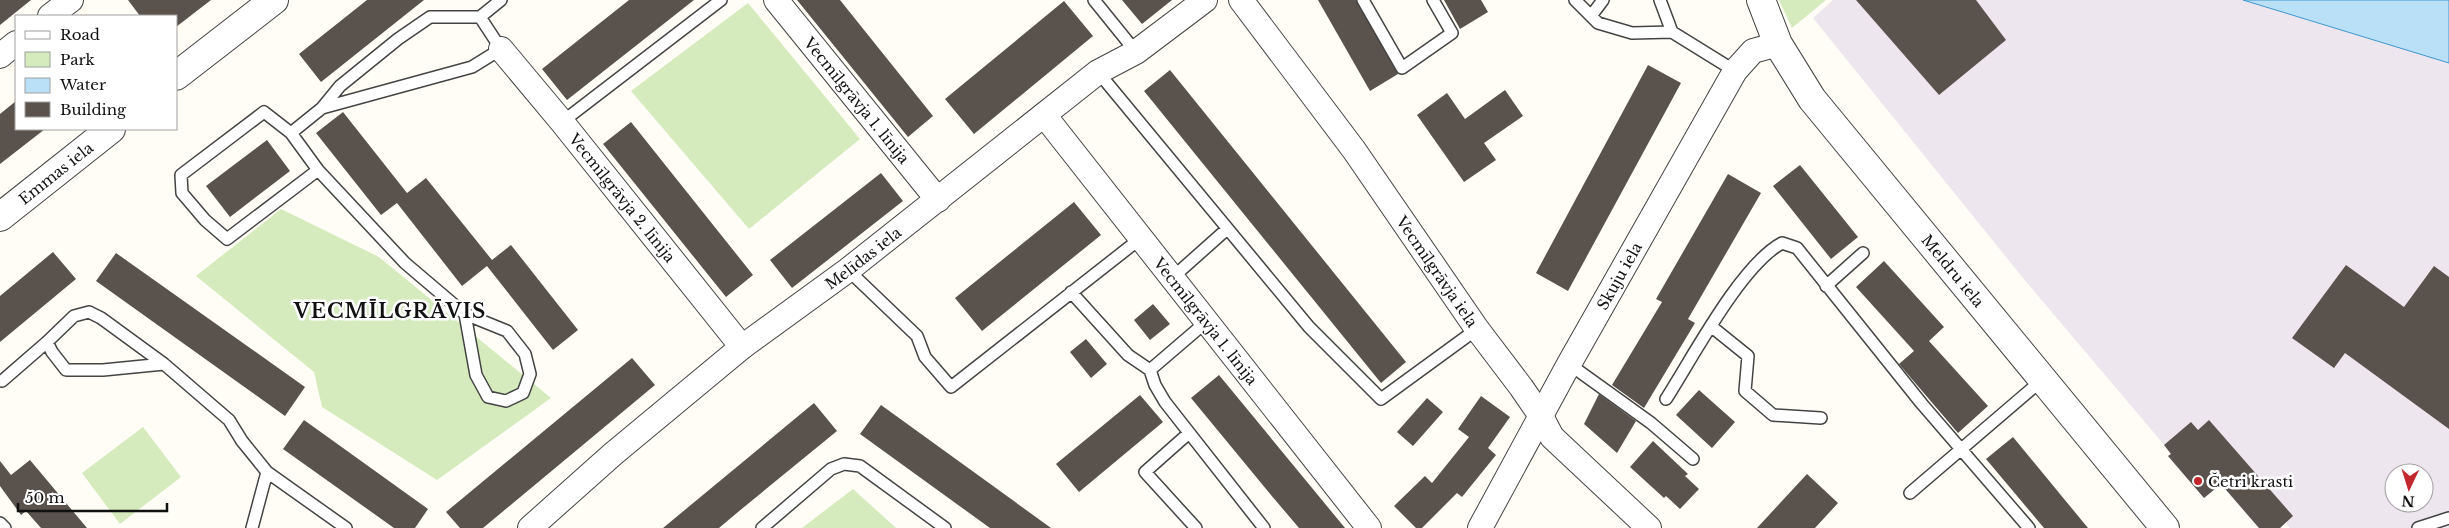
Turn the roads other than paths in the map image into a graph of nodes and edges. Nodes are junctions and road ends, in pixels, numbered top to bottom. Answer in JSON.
{"nodes":[{"id":1,"x":71,"y":0,"type":"edge"},
{"id":2,"x":274,"y":0,"type":"edge"},
{"id":3,"x":501,"y":0,"type":"edge"},
{"id":4,"x":721,"y":0,"type":"edge"},
{"id":5,"x":776,"y":0,"type":"edge"},
{"id":6,"x":1094,"y":0,"type":"edge"},
{"id":7,"x":1205,"y":0,"type":"edge"},
{"id":8,"x":1241,"y":0,"type":"edge"},
{"id":9,"x":1363,"y":0,"type":"edge"},
{"id":10,"x":1433,"y":0,"type":"edge"},
{"id":11,"x":1575,"y":0,"type":"edge"},
{"id":12,"x":1603,"y":0,"type":"edge"},
{"id":13,"x":1660,"y":0,"type":"edge"},
{"id":14,"x":1761,"y":0,"type":"edge"},
{"id":15,"x":51,"y":15,"type":"edge"},
{"id":16,"x":1591,"y":16,"type":"junction"},
{"id":17,"x":480,"y":17,"type":"junction"},
{"id":18,"x":1672,"y":32,"type":"junction"},
{"id":19,"x":15,"y":44,"type":"edge"},
{"id":20,"x":1778,"y":44,"type":"junction"},
{"id":21,"x":501,"y":50,"type":"junction"},
{"id":22,"x":1136,"y":52,"type":"junction"},
{"id":23,"x":0,"y":56,"type":"edge"},
{"id":24,"x":1735,"y":71,"type":"junction"},
{"id":25,"x":1098,"y":72,"type":"junction"},
{"id":26,"x":178,"y":74,"type":"edge"},
{"id":27,"x":322,"y":108,"type":"junction"},
{"id":28,"x":1044,"y":115,"type":"junction"},
{"id":29,"x":562,"y":122,"type":"junction"},
{"id":30,"x":109,"y":130,"type":"edge"},
{"id":31,"x":291,"y":133,"type":"junction"},
{"id":32,"x":318,"y":170,"type":"junction"},
{"id":33,"x":938,"y":200,"type":"junction"},
{"id":34,"x":0,"y":217,"type":"edge"},
{"id":35,"x":1228,"y":229,"type":"junction"},
{"id":36,"x":1141,"y":238,"type":"junction"},
{"id":37,"x":1863,"y":253,"type":"dead end"},
{"id":38,"x":848,"y":270,"type":"junction"},
{"id":39,"x":1172,"y":278,"type":"junction"},
{"id":40,"x":1826,"y":286,"type":"junction"},
{"id":41,"x":1071,"y":292,"type":"junction"},
{"id":42,"x":465,"y":314,"type":"junction"},
{"id":43,"x":1206,"y":322,"type":"junction"},
{"id":44,"x":1712,"y":327,"type":"junction"},
{"id":45,"x":1478,"y":329,"type":"junction"},
{"id":46,"x":47,"y":342,"type":"junction"},
{"id":47,"x":742,"y":347,"type":"junction"},
{"id":48,"x":164,"y":364,"type":"junction"},
{"id":49,"x":1569,"y":364,"type":"junction"},
{"id":50,"x":1150,"y":370,"type":"junction"},
{"id":51,"x":2042,"y":380,"type":"junction"},
{"id":52,"x":2,"y":381,"type":"dead end"},
{"id":53,"x":1666,"y":399,"type":"dead end"},
{"id":54,"x":1542,"y":416,"type":"junction"},
{"id":55,"x":1821,"y":418,"type":"dead end"},
{"id":56,"x":1189,"y":433,"type":"junction"},
{"id":57,"x":1962,"y":450,"type":"junction"},
{"id":58,"x":1693,"y":459,"type":"dead end"},
{"id":59,"x":267,"y":472,"type":"junction"},
{"id":60,"x":1910,"y":494,"type":"dead end"},
{"id":61,"x":2449,"y":518,"type":"edge"},
{"id":62,"x":0,"y":523,"type":"edge"},
{"id":63,"x":5,"y":528,"type":"edge"},
{"id":64,"x":252,"y":528,"type":"edge"},
{"id":65,"x":346,"y":528,"type":"edge"},
{"id":66,"x":530,"y":528,"type":"edge"},
{"id":67,"x":762,"y":528,"type":"edge"},
{"id":68,"x":945,"y":528,"type":"edge"},
{"id":69,"x":1196,"y":528,"type":"edge"},
{"id":70,"x":1264,"y":528,"type":"edge"},
{"id":71,"x":1369,"y":528,"type":"edge"},
{"id":72,"x":1480,"y":528,"type":"edge"},
{"id":73,"x":1649,"y":528,"type":"edge"},
{"id":74,"x":2029,"y":528,"type":"edge"},
{"id":75,"x":2165,"y":528,"type":"edge"},
{"id":76,"x":2418,"y":528,"type":"edge"}],
"edges":[{"from":1,"to":15,"type":"street"},
{"from":2,"to":26,"type":"street"},
{"from":3,"to":17,"type":"lane"},
{"from":4,"to":29,"type":"lane"},
{"from":5,"to":33,"type":"street","name":"Vecmīlgrāvja 1. līnija"},
{"from":6,"to":22,"type":"lane"},
{"from":7,"to":22,"type":"street","name":"Melīdas iela"},
{"from":8,"to":45,"type":"street","name":"Vecmīlgrāvja iela"},
{"from":9,"to":10,"type":"lane"},
{"from":11,"to":16,"type":"lane"},
{"from":12,"to":16,"type":"lane"},
{"from":13,"to":18,"type":"lane"},
{"from":14,"to":20,"type":"street","name":"Meldru iela"},
{"from":16,"to":18,"type":"lane"},
{"from":17,"to":21,"type":"lane"},
{"from":17,"to":27,"type":"lane"},
{"from":18,"to":24,"type":"lane"},
{"from":19,"to":23,"type":"street"},
{"from":20,"to":24,"type":"street","name":"Skuju iela"},
{"from":20,"to":51,"type":"street","name":"Meldru iela"},
{"from":21,"to":27,"type":"lane"},
{"from":21,"to":29,"type":"street","name":"Vecmīlgrāvja 2. līnija"},
{"from":22,"to":25,"type":"street","name":"Melīdas iela"},
{"from":24,"to":49,"type":"street","name":"Skuju iela"},
{"from":25,"to":28,"type":"street","name":"Melīdas iela"},
{"from":25,"to":35,"type":"lane"},
{"from":27,"to":31,"type":"lane"},
{"from":28,"to":33,"type":"street","name":"Melīdas iela"},
{"from":28,"to":36,"type":"street","name":"Vecmīlgrāvja 1. līnija"},
{"from":29,"to":47,"type":"street","name":"Vecmīlgrāvja 2. līnija"},
{"from":30,"to":34,"type":"street","name":"Emmas iela"},
{"from":31,"to":32,"type":"lane"},
{"from":31,"to":32,"type":"lane"},
{"from":32,"to":42,"type":"lane"},
{"from":33,"to":38,"type":"street","name":"Melīdas iela"},
{"from":35,"to":39,"type":"lane"},
{"from":35,"to":45,"type":"lane"},
{"from":36,"to":39,"type":"street","name":"Vecmīlgrāvja 1. līnija"},
{"from":36,"to":41,"type":"lane"},
{"from":37,"to":40,"type":"lane"},
{"from":38,"to":41,"type":"lane"},
{"from":38,"to":47,"type":"street","name":"Melīdas iela"},
{"from":39,"to":43,"type":"street","name":"Vecmīlgrāvja 1. līnija"},
{"from":40,"to":44,"type":"lane"},
{"from":40,"to":57,"type":"lane"},
{"from":41,"to":50,"type":"lane"},
{"from":42,"to":42,"type":"lane"},
{"from":43,"to":50,"type":"lane"},
{"from":43,"to":71,"type":"street","name":"Vecmīlgrāvja 1. līnija"},
{"from":44,"to":53,"type":"lane"},
{"from":44,"to":55,"type":"lane"},
{"from":45,"to":54,"type":"street","name":"Vecmīlgrāvja iela"},
{"from":46,"to":48,"type":"lane"},
{"from":46,"to":48,"type":"lane"},
{"from":46,"to":52,"type":"lane"},
{"from":47,"to":66,"type":"street","name":"Melīdas iela"},
{"from":48,"to":59,"type":"lane"},
{"from":49,"to":54,"type":"street","name":"Skuju iela"},
{"from":49,"to":58,"type":"lane"},
{"from":50,"to":56,"type":"lane"},
{"from":51,"to":57,"type":"lane"},
{"from":51,"to":75,"type":"street","name":"Meldru iela"},
{"from":54,"to":72,"type":"street","name":"Skuju iela"},
{"from":54,"to":73,"type":"street","name":"Vecmīlgrāvja iela"},
{"from":56,"to":69,"type":"lane"},
{"from":56,"to":70,"type":"lane"},
{"from":57,"to":60,"type":"lane"},
{"from":57,"to":74,"type":"lane"},
{"from":59,"to":64,"type":"lane"},
{"from":59,"to":65,"type":"lane"},
{"from":61,"to":76,"type":"lane"},
{"from":62,"to":63,"type":"lane"},
{"from":67,"to":68,"type":"lane"}]}
